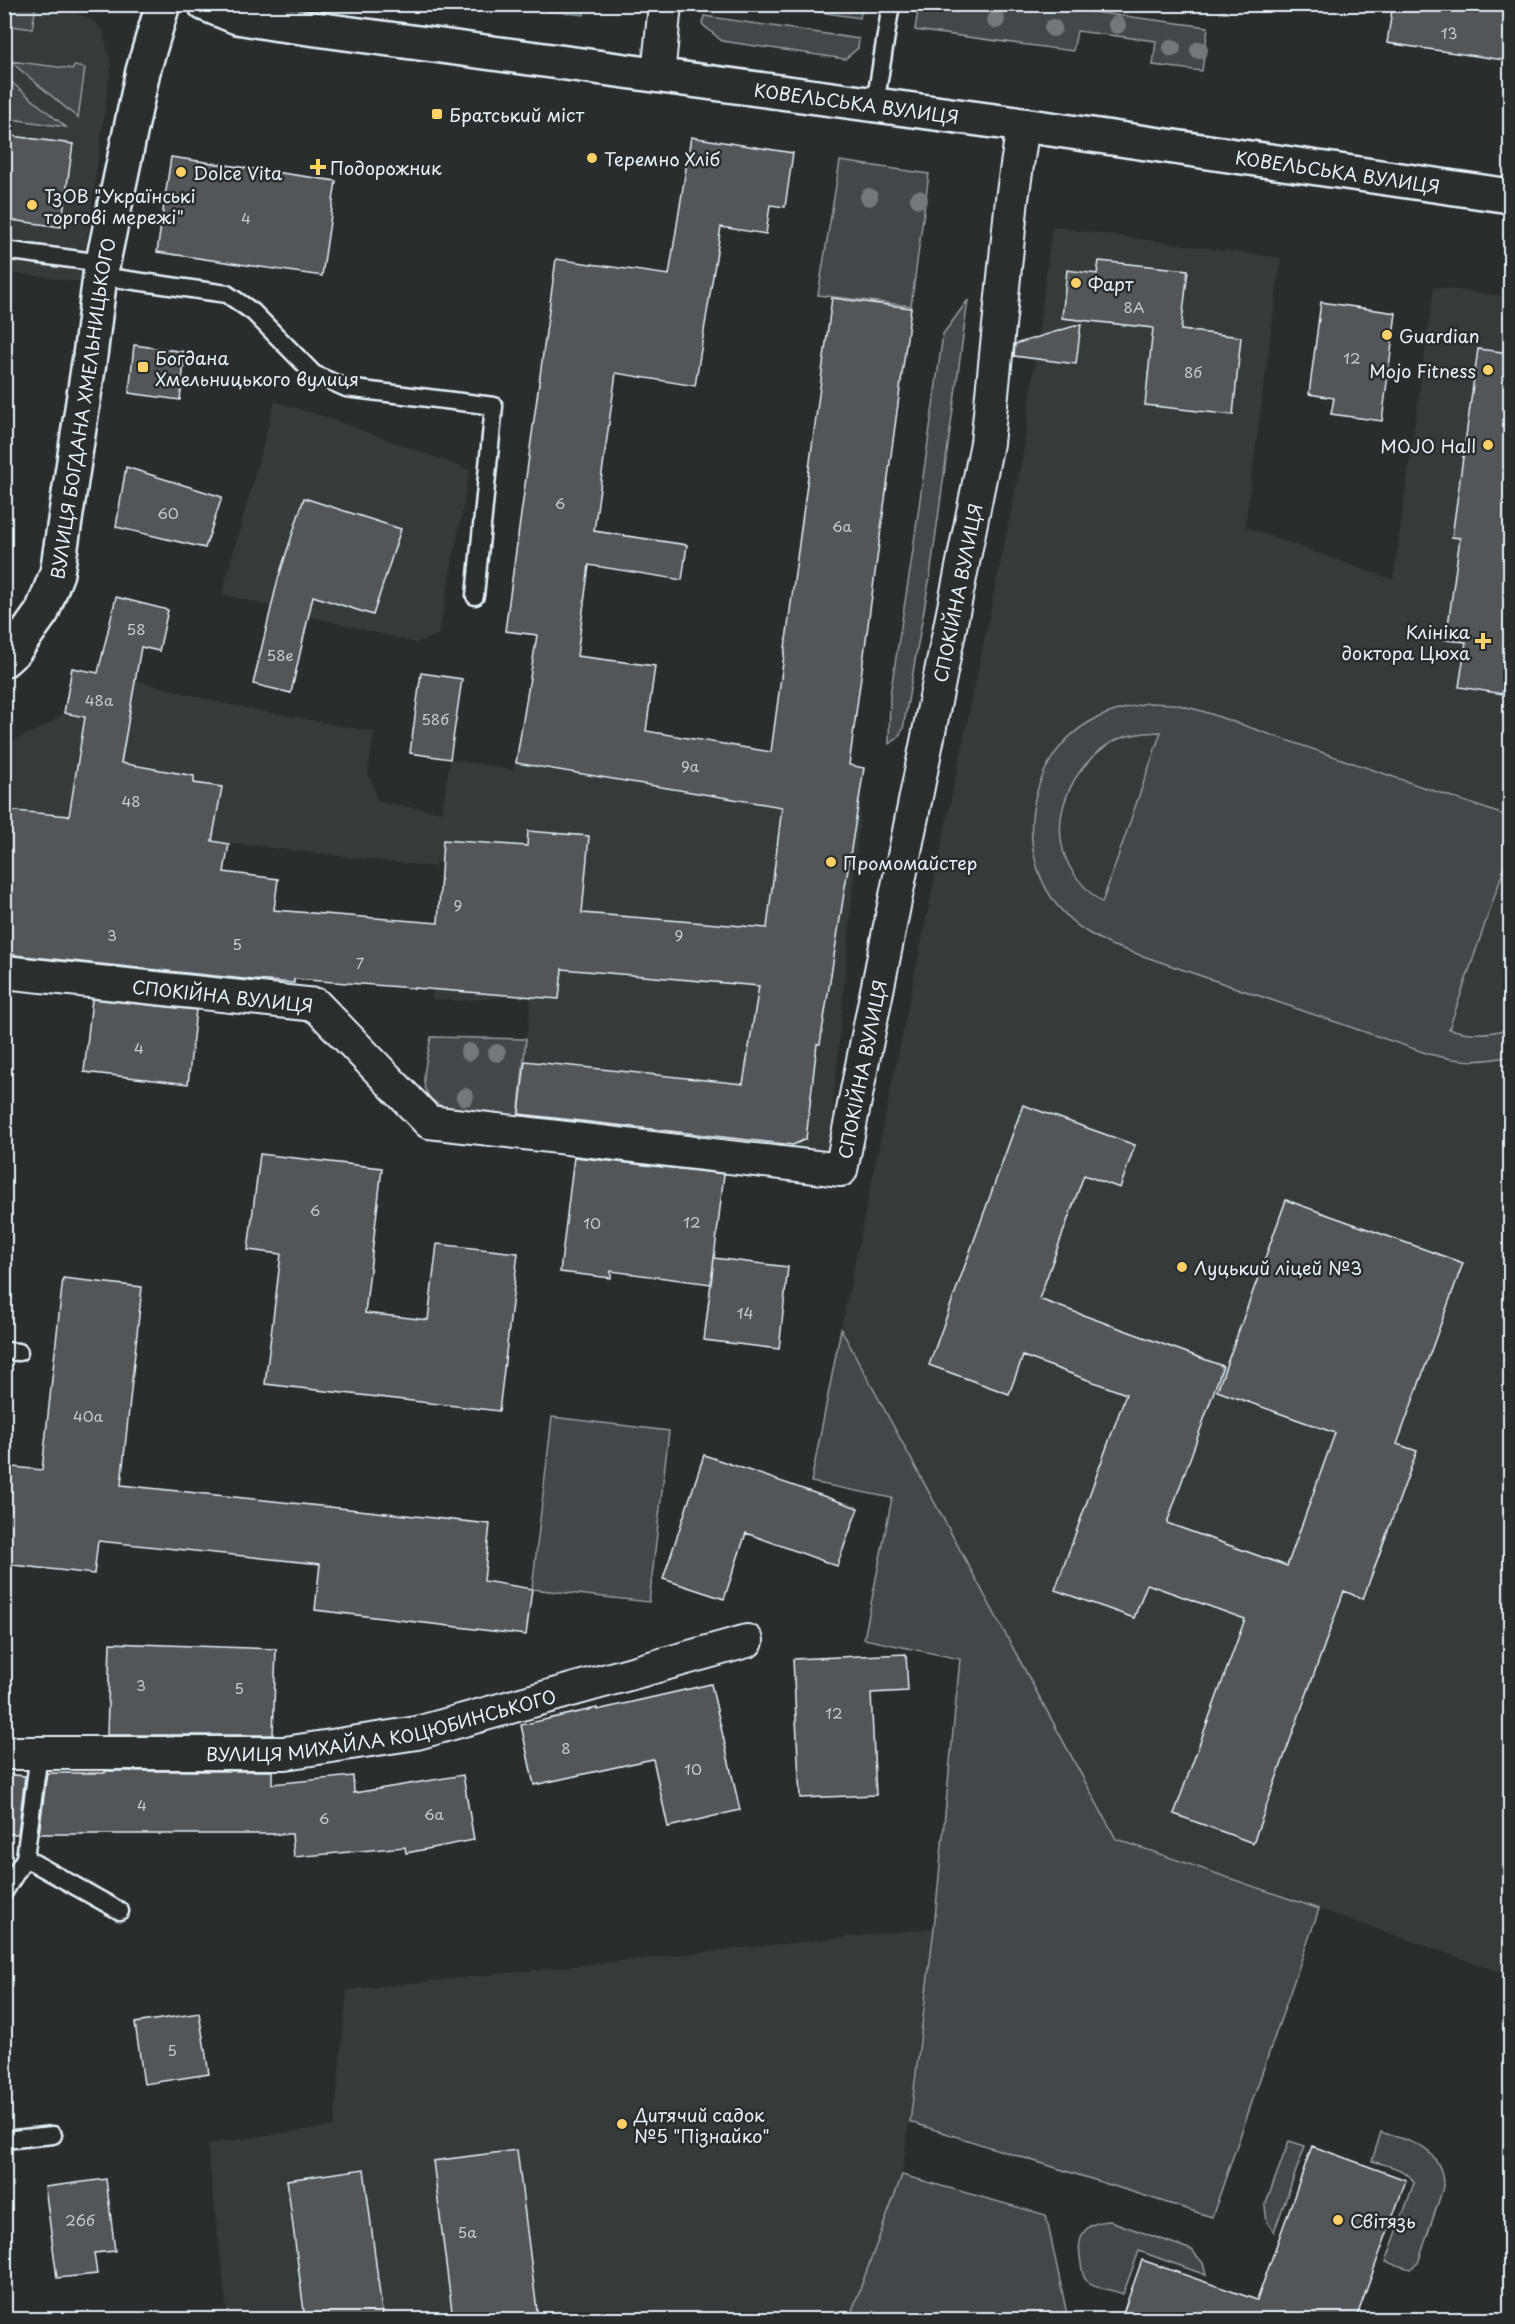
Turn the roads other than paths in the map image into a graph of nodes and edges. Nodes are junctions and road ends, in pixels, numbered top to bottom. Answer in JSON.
{"nodes":[{"id":1,"x":163,"y":4,"type":"edge"},
{"id":2,"x":205,"y":4,"type":"edge"},
{"id":3,"x":665,"y":4,"type":"edge"},
{"id":4,"x":891,"y":4,"type":"edge"},
{"id":5,"x":658,"y":76,"type":"junction"},
{"id":6,"x":875,"y":105,"type":"junction"},
{"id":7,"x":1023,"y":125,"type":"junction"},
{"id":8,"x":1510,"y":196,"type":"edge"},
{"id":9,"x":4,"y":250,"type":"edge"},
{"id":10,"x":101,"y":270,"type":"junction"},
{"id":11,"x":475,"y":596,"type":"dead end"},
{"id":12,"x":4,"y":660,"type":"edge"},
{"id":13,"x":4,"y":972,"type":"edge"},
{"id":14,"x":747,"y":1641,"type":"dead end"},
{"id":15,"x":4,"y":1753,"type":"edge"},
{"id":16,"x":39,"y":1754,"type":"junction"},
{"id":17,"x":25,"y":1858,"type":"junction"},
{"id":18,"x":4,"y":1892,"type":"edge"},
{"id":19,"x":120,"y":1911,"type":"dead end"},
{"id":20,"x":53,"y":2134,"type":"dead end"},
{"id":21,"x":4,"y":2140,"type":"edge"}],
"edges":[{"from":1,"to":10,"type":"main road","name":"ВУЛИЦЯ БОГДАНА ХМЕЛЬНИЦЬКОГО"},
{"from":2,"to":5,"type":"main road","name":"КОВЕЛЬСЬКА ВУЛИЦЯ"},
{"from":3,"to":5,"type":"street"},
{"from":4,"to":6,"type":"lane"},
{"from":5,"to":6,"type":"main road","name":"КОВЕЛЬСЬКА ВУЛИЦЯ"},
{"from":6,"to":7,"type":"main road","name":"КОВЕЛЬСЬКА ВУЛИЦЯ"},
{"from":7,"to":8,"type":"main road","name":"КОВЕЛЬСЬКА ВУЛИЦЯ"},
{"from":7,"to":13,"type":"street","name":"СПОКІЙНА ВУЛИЦЯ"},
{"from":9,"to":10,"type":"lane"},
{"from":10,"to":11,"type":"lane"},
{"from":10,"to":12,"type":"main road","name":"ВУЛИЦЯ БОГДАНА ХМЕЛЬНИЦЬКОГО"},
{"from":14,"to":16,"type":"street","name":"ВУЛИЦЯ МИХАЙЛА КОЦЮБИНСЬКОГО"},
{"from":15,"to":16,"type":"street","name":"ВУЛИЦЯ МИХАЙЛА КОЦЮБИНСЬКОГО"},
{"from":16,"to":17,"type":"lane"},
{"from":17,"to":18,"type":"lane"},
{"from":17,"to":19,"type":"lane"},
{"from":20,"to":21,"type":"lane"}]}
